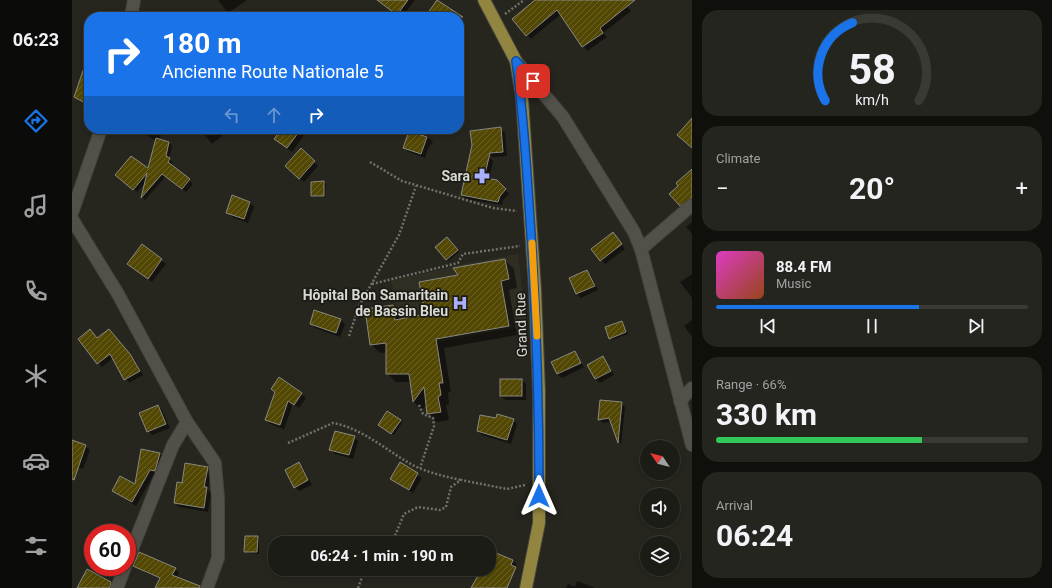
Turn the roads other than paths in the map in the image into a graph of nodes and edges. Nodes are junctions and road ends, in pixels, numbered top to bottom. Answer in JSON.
{"nodes":[{"id":1,"x":134,"y":0,"type":"edge"},
{"id":2,"x":484,"y":0,"type":"edge"},
{"id":3,"x":132,"y":12,"type":"edge"},
{"id":4,"x":516,"y":61,"type":"junction"},
{"id":5,"x":99,"y":134,"type":"edge"},
{"id":6,"x":692,"y":205,"type":"edge"},
{"id":7,"x":72,"y":213,"type":"edge"},
{"id":8,"x":72,"y":219,"type":"edge"},
{"id":9,"x":641,"y":249,"type":"junction"},
{"id":10,"x":692,"y":388,"type":"edge"},
{"id":11,"x":680,"y":401,"type":"junction"},
{"id":12,"x":186,"y":422,"type":"junction"},
{"id":13,"x":692,"y":445,"type":"edge"},
{"id":14,"x":136,"y":539,"type":"edge"},
{"id":15,"x":122,"y":576,"type":"edge"},
{"id":16,"x":117,"y":588,"type":"edge"},
{"id":17,"x":207,"y":588,"type":"edge"},
{"id":18,"x":526,"y":588,"type":"edge"}],
"edges":[{"from":1,"to":3,"type":"street"},
{"from":2,"to":4,"type":"main road","name":"Grand Rue"},
{"from":4,"to":9,"type":"street"},
{"from":4,"to":18,"type":"main road","name":"Grand Rue"},
{"from":5,"to":7,"type":"street"},
{"from":6,"to":9,"type":"street"},
{"from":8,"to":12,"type":"street"},
{"from":9,"to":11,"type":"street"},
{"from":10,"to":11,"type":"street"},
{"from":11,"to":13,"type":"street"},
{"from":12,"to":14,"type":"street"},
{"from":12,"to":17,"type":"street"},
{"from":15,"to":16,"type":"street"}]}
